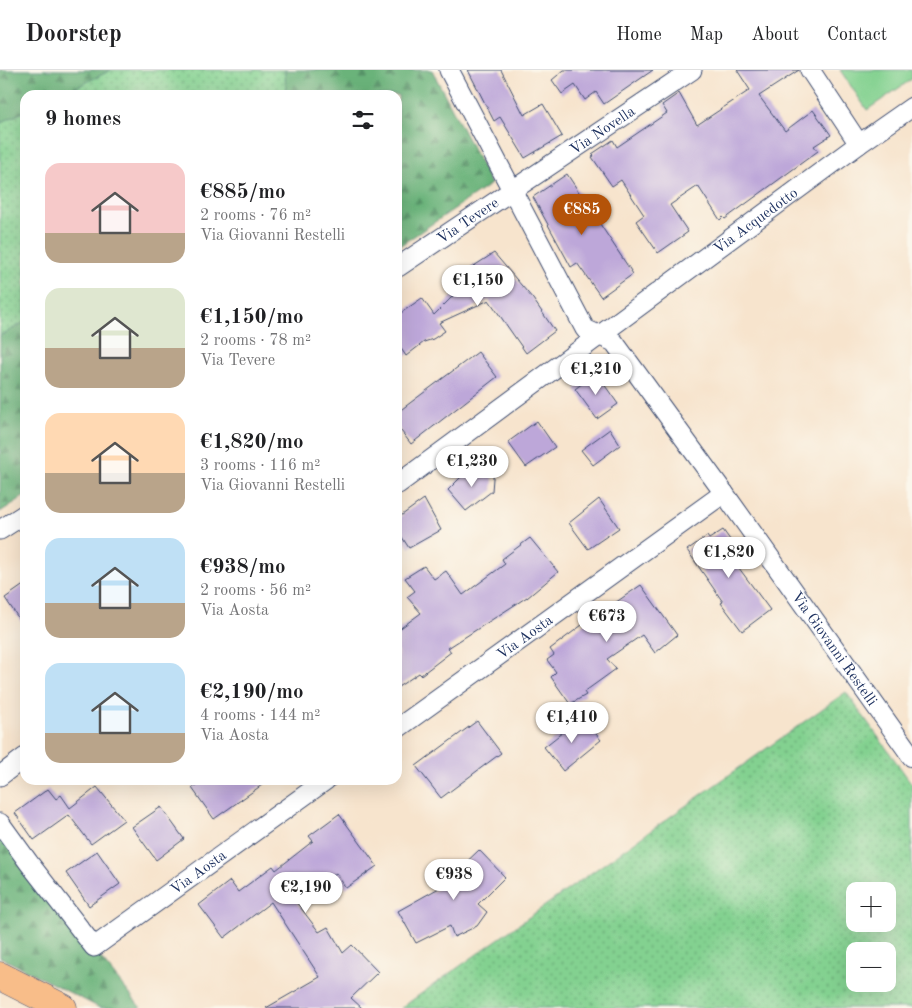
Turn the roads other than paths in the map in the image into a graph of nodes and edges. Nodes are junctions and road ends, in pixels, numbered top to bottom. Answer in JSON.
{"nodes":[{"id":1,"x":449,"y":70,"type":"edge"},
{"id":2,"x":692,"y":70,"type":"edge"},
{"id":3,"x":810,"y":70,"type":"edge"},
{"id":4,"x":912,"y":107,"type":"edge"},
{"id":5,"x":859,"y":144,"type":"junction"},
{"id":6,"x":513,"y":191,"type":"junction"},
{"id":7,"x":402,"y":265,"type":"edge"},
{"id":8,"x":600,"y":335,"type":"junction"},
{"id":9,"x":402,"y":481,"type":"edge"},
{"id":10,"x":724,"y":493,"type":"junction"},
{"id":11,"x":20,"y":517,"type":"edge"},
{"id":12,"x":0,"y":530,"type":"edge"},
{"id":13,"x":402,"y":725,"type":"edge"},
{"id":14,"x":912,"y":757,"type":"edge"},
{"id":15,"x":20,"y":761,"type":"edge"},
{"id":16,"x":0,"y":776,"type":"edge"},
{"id":17,"x":319,"y":785,"type":"edge"},
{"id":18,"x":0,"y":823,"type":"edge"},
{"id":19,"x":0,"y":976,"type":"edge"},
{"id":20,"x":63,"y":1008,"type":"edge"}],
"edges":[{"from":1,"to":6,"type":"street","name":"Via Giovanni Restelli"},
{"from":2,"to":6,"type":"street","name":"Via Novella"},
{"from":3,"to":5,"type":"street"},
{"from":4,"to":5,"type":"street","name":"Via Acquedotto"},
{"from":5,"to":8,"type":"street","name":"Via Acquedotto"},
{"from":6,"to":7,"type":"street","name":"Via Tevere"},
{"from":6,"to":8,"type":"street","name":"Via Giovanni Restelli"},
{"from":8,"to":9,"type":"street","name":"Via Acquedotto"},
{"from":8,"to":10,"type":"street","name":"Via Giovanni Restelli"},
{"from":10,"to":13,"type":"street","name":"Via Aosta"},
{"from":10,"to":14,"type":"street","name":"Via Giovanni Restelli"},
{"from":11,"to":12,"type":"street"},
{"from":15,"to":16,"type":"street"},
{"from":17,"to":18,"type":"street","name":"Via Aosta"},
{"from":19,"to":20,"type":"main road"}]}
